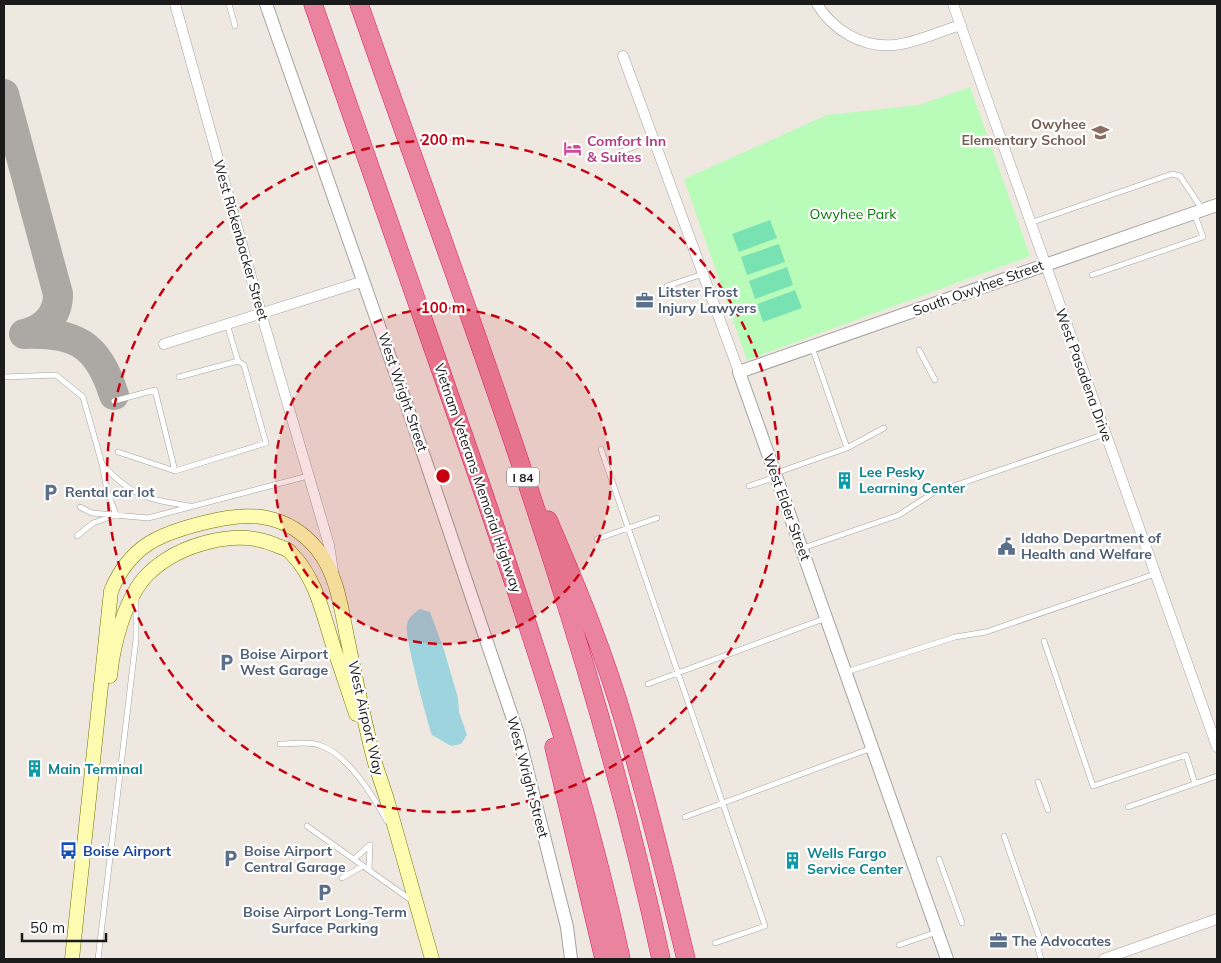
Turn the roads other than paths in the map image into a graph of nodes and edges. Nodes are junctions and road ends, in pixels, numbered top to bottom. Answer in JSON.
{"nodes":[{"id":1,"x":175,"y":4,"type":"edge"},
{"id":2,"x":229,"y":4,"type":"edge"},
{"id":3,"x":266,"y":4,"type":"edge"},
{"id":4,"x":313,"y":4,"type":"edge"},
{"id":5,"x":359,"y":4,"type":"edge"},
{"id":6,"x":817,"y":4,"type":"edge"},
{"id":7,"x":953,"y":4,"type":"edge"},
{"id":8,"x":960,"y":25,"type":"junction"},
{"id":9,"x":235,"y":26,"type":"dead end"},
{"id":10,"x":623,"y":56,"type":"dead end"},
{"id":11,"x":654,"y":140,"type":"junction"},
{"id":12,"x":620,"y":152,"type":"dead end"},
{"id":13,"x":1217,"y":204,"type":"edge"},
{"id":14,"x":1198,"y":211,"type":"junction"},
{"id":15,"x":1030,"y":223,"type":"junction"},
{"id":16,"x":1045,"y":264,"type":"junction"},
{"id":17,"x":703,"y":274,"type":"junction"},
{"id":18,"x":1092,"y":275,"type":"dead end"},
{"id":19,"x":364,"y":281,"type":"junction"},
{"id":20,"x":667,"y":286,"type":"dead end"},
{"id":21,"x":261,"y":313,"type":"junction"},
{"id":22,"x":227,"y":324,"type":"junction"},
{"id":23,"x":164,"y":344,"type":"dead end"},
{"id":24,"x":812,"y":346,"type":"junction"},
{"id":25,"x":918,"y":350,"type":"dead end"},
{"id":26,"x":238,"y":361,"type":"junction"},
{"id":27,"x":739,"y":372,"type":"junction"},
{"id":28,"x":4,"y":377,"type":"edge"},
{"id":29,"x":178,"y":377,"type":"dead end"},
{"id":30,"x":935,"y":380,"type":"dead end"},
{"id":31,"x":114,"y":401,"type":"dead end"},
{"id":32,"x":500,"y":407,"type":"junction"},
{"id":33,"x":884,"y":428,"type":"dead end"},
{"id":34,"x":1105,"y":434,"type":"junction"},
{"id":35,"x":847,"y":448,"type":"junction"},
{"id":36,"x":601,"y":449,"type":"dead end"},
{"id":37,"x":118,"y":452,"type":"dead end"},
{"id":38,"x":102,"y":464,"type":"junction"},
{"id":39,"x":175,"y":471,"type":"junction"},
{"id":40,"x":776,"y":475,"type":"junction"},
{"id":41,"x":308,"y":476,"type":"junction"},
{"id":42,"x":749,"y":486,"type":"dead end"},
{"id":43,"x":193,"y":506,"type":"junction"},
{"id":44,"x":80,"y":507,"type":"dead end"},
{"id":45,"x":116,"y":515,"type":"junction"},
{"id":46,"x":657,"y":518,"type":"dead end"},
{"id":47,"x":628,"y":528,"type":"junction"},
{"id":48,"x":77,"y":536,"type":"dead end"},
{"id":49,"x":597,"y":539,"type":"dead end"},
{"id":50,"x":502,"y":548,"type":"junction"},
{"id":51,"x":802,"y":548,"type":"junction"},
{"id":52,"x":1155,"y":574,"type":"junction"},
{"id":53,"x":334,"y":580,"type":"junction"},
{"id":54,"x":136,"y":591,"type":"junction"},
{"id":55,"x":827,"y":618,"type":"junction"},
{"id":56,"x":1044,"y":641,"type":"dead end"},
{"id":57,"x":846,"y":672,"type":"junction"},
{"id":58,"x":678,"y":673,"type":"junction"},
{"id":59,"x":648,"y":684,"type":"dead end"},
{"id":60,"x":280,"y":744,"type":"dead end"},
{"id":61,"x":1217,"y":746,"type":"edge"},
{"id":62,"x":873,"y":748,"type":"junction"},
{"id":63,"x":375,"y":764,"type":"junction"},
{"id":64,"x":1217,"y":776,"type":"edge"},
{"id":65,"x":1038,"y":782,"type":"dead end"},
{"id":66,"x":1195,"y":784,"type":"junction"},
{"id":67,"x":723,"y":804,"type":"junction"},
{"id":68,"x":1128,"y":807,"type":"dead end"},
{"id":69,"x":1048,"y":810,"type":"dead end"},
{"id":70,"x":685,"y":817,"type":"dead end"},
{"id":71,"x":307,"y":826,"type":"dead end"},
{"id":72,"x":1004,"y":836,"type":"dead end"},
{"id":73,"x":399,"y":843,"type":"junction"},
{"id":74,"x":354,"y":859,"type":"junction"},
{"id":75,"x":939,"y":859,"type":"dead end"},
{"id":76,"x":363,"y":866,"type":"junction"},
{"id":77,"x":369,"y":870,"type":"junction"},
{"id":78,"x":342,"y":878,"type":"dead end"},
{"id":79,"x":416,"y":903,"type":"junction"},
{"id":80,"x":1217,"y":919,"type":"edge"},
{"id":81,"x":962,"y":923,"type":"dead end"},
{"id":82,"x":938,"y":932,"type":"junction"},
{"id":83,"x":715,"y":943,"type":"dead end"},
{"id":84,"x":899,"y":945,"type":"dead end"},
{"id":85,"x":72,"y":959,"type":"edge"},
{"id":86,"x":79,"y":959,"type":"edge"},
{"id":87,"x":98,"y":959,"type":"edge"},
{"id":88,"x":432,"y":959,"type":"edge"},
{"id":89,"x":571,"y":959,"type":"edge"},
{"id":90,"x":604,"y":959,"type":"edge"},
{"id":91,"x":621,"y":959,"type":"edge"},
{"id":92,"x":661,"y":959,"type":"edge"},
{"id":93,"x":686,"y":959,"type":"edge"},
{"id":94,"x":948,"y":959,"type":"edge"},
{"id":95,"x":1041,"y":959,"type":"edge"},
{"id":96,"x":1104,"y":959,"type":"edge"}],
"edges":[{"from":1,"to":21,"type":"street","name":"West Rickenbacker Street"},
{"from":2,"to":9,"type":"lane"},
{"from":3,"to":19,"type":"street","name":"West Wright Street"},
{"from":4,"to":50,"type":"highway","name":"Vietnam Veterans Memorial Highway"},
{"from":5,"to":32,"type":"highway","number":"I 84"},
{"from":6,"to":8,"type":"street"},
{"from":7,"to":8,"type":"street","name":"West Pasadena Drive"},
{"from":8,"to":15,"type":"street","name":"West Pasadena Drive"},
{"from":10,"to":11,"type":"street","name":"West Elder Street"},
{"from":11,"to":12,"type":"lane"},
{"from":11,"to":17,"type":"street","name":"West Elder Street"},
{"from":13,"to":14,"type":"street","name":"South Owyhee Street"},
{"from":14,"to":15,"type":"lane"},
{"from":14,"to":16,"type":"street","name":"South Owyhee Street"},
{"from":14,"to":18,"type":"lane"},
{"from":15,"to":16,"type":"street","name":"West Pasadena Drive"},
{"from":16,"to":24,"type":"street","name":"South Owyhee Street"},
{"from":16,"to":34,"type":"street","name":"West Pasadena Drive"},
{"from":17,"to":20,"type":"lane"},
{"from":17,"to":27,"type":"street","name":"West Elder Street"},
{"from":19,"to":21,"type":"street"},
{"from":19,"to":89,"type":"street","name":"West Wright Street"},
{"from":21,"to":22,"type":"street"},
{"from":21,"to":41,"type":"street","name":"West Rickenbacker Street"},
{"from":22,"to":23,"type":"street"},
{"from":22,"to":26,"type":"lane"},
{"from":24,"to":27,"type":"street","name":"South Owyhee Street"},
{"from":24,"to":35,"type":"lane"},
{"from":25,"to":30,"type":"lane"},
{"from":26,"to":29,"type":"lane"},
{"from":26,"to":39,"type":"lane"},
{"from":27,"to":40,"type":"street","name":"West Elder Street"},
{"from":28,"to":38,"type":"lane"},
{"from":31,"to":39,"type":"lane"},
{"from":32,"to":92,"type":"highway","number":"I 84"},
{"from":32,"to":93,"type":"highway"},
{"from":33,"to":35,"type":"lane"},
{"from":34,"to":51,"type":"lane"},
{"from":34,"to":52,"type":"street","name":"West Pasadena Drive"},
{"from":35,"to":40,"type":"lane"},
{"from":36,"to":47,"type":"lane"},
{"from":37,"to":39,"type":"lane"},
{"from":38,"to":43,"type":"lane"},
{"from":38,"to":45,"type":"lane"},
{"from":40,"to":42,"type":"lane"},
{"from":40,"to":51,"type":"street","name":"West Elder Street"},
{"from":41,"to":43,"type":"lane"},
{"from":41,"to":53,"type":"street","name":"West Airport Way"},
{"from":43,"to":45,"type":"lane"},
{"from":44,"to":45,"type":"lane"},
{"from":45,"to":48,"type":"lane"},
{"from":46,"to":47,"type":"lane"},
{"from":47,"to":49,"type":"lane"},
{"from":47,"to":58,"type":"lane"},
{"from":50,"to":90,"type":"highway"},
{"from":50,"to":91,"type":"highway","name":"Vietnam Veterans Memorial Highway"},
{"from":51,"to":55,"type":"street","name":"West Elder Street"},
{"from":52,"to":57,"type":"lane"},
{"from":52,"to":61,"type":"street","name":"West Pasadena Drive"},
{"from":53,"to":63,"type":"main road","name":"West Airport Way"},
{"from":53,"to":85,"type":"main road"},
{"from":54,"to":63,"type":"main road"},
{"from":54,"to":86,"type":"main road"},
{"from":54,"to":87,"type":"lane"},
{"from":55,"to":57,"type":"street","name":"West Elder Street"},
{"from":55,"to":58,"type":"lane"},
{"from":56,"to":66,"type":"lane"},
{"from":57,"to":62,"type":"street","name":"West Elder Street"},
{"from":58,"to":59,"type":"lane"},
{"from":58,"to":67,"type":"lane"},
{"from":60,"to":73,"type":"lane"},
{"from":62,"to":67,"type":"lane"},
{"from":62,"to":82,"type":"street","name":"West Elder Street"},
{"from":63,"to":73,"type":"main road","name":"West Airport Way"},
{"from":64,"to":66,"type":"lane"},
{"from":65,"to":69,"type":"lane"},
{"from":66,"to":68,"type":"lane"},
{"from":67,"to":70,"type":"lane"},
{"from":67,"to":83,"type":"lane"},
{"from":71,"to":74,"type":"lane"},
{"from":72,"to":95,"type":"lane"},
{"from":73,"to":79,"type":"main road","name":"West Airport Way"},
{"from":74,"to":76,"type":"lane"},
{"from":74,"to":77,"type":"lane"},
{"from":75,"to":81,"type":"lane"},
{"from":76,"to":77,"type":"lane"},
{"from":76,"to":78,"type":"lane"},
{"from":77,"to":79,"type":"lane"},
{"from":79,"to":88,"type":"main road","name":"West Airport Way"},
{"from":80,"to":96,"type":"street"},
{"from":82,"to":84,"type":"lane"},
{"from":82,"to":94,"type":"street","name":"West Elder Street"}]}
